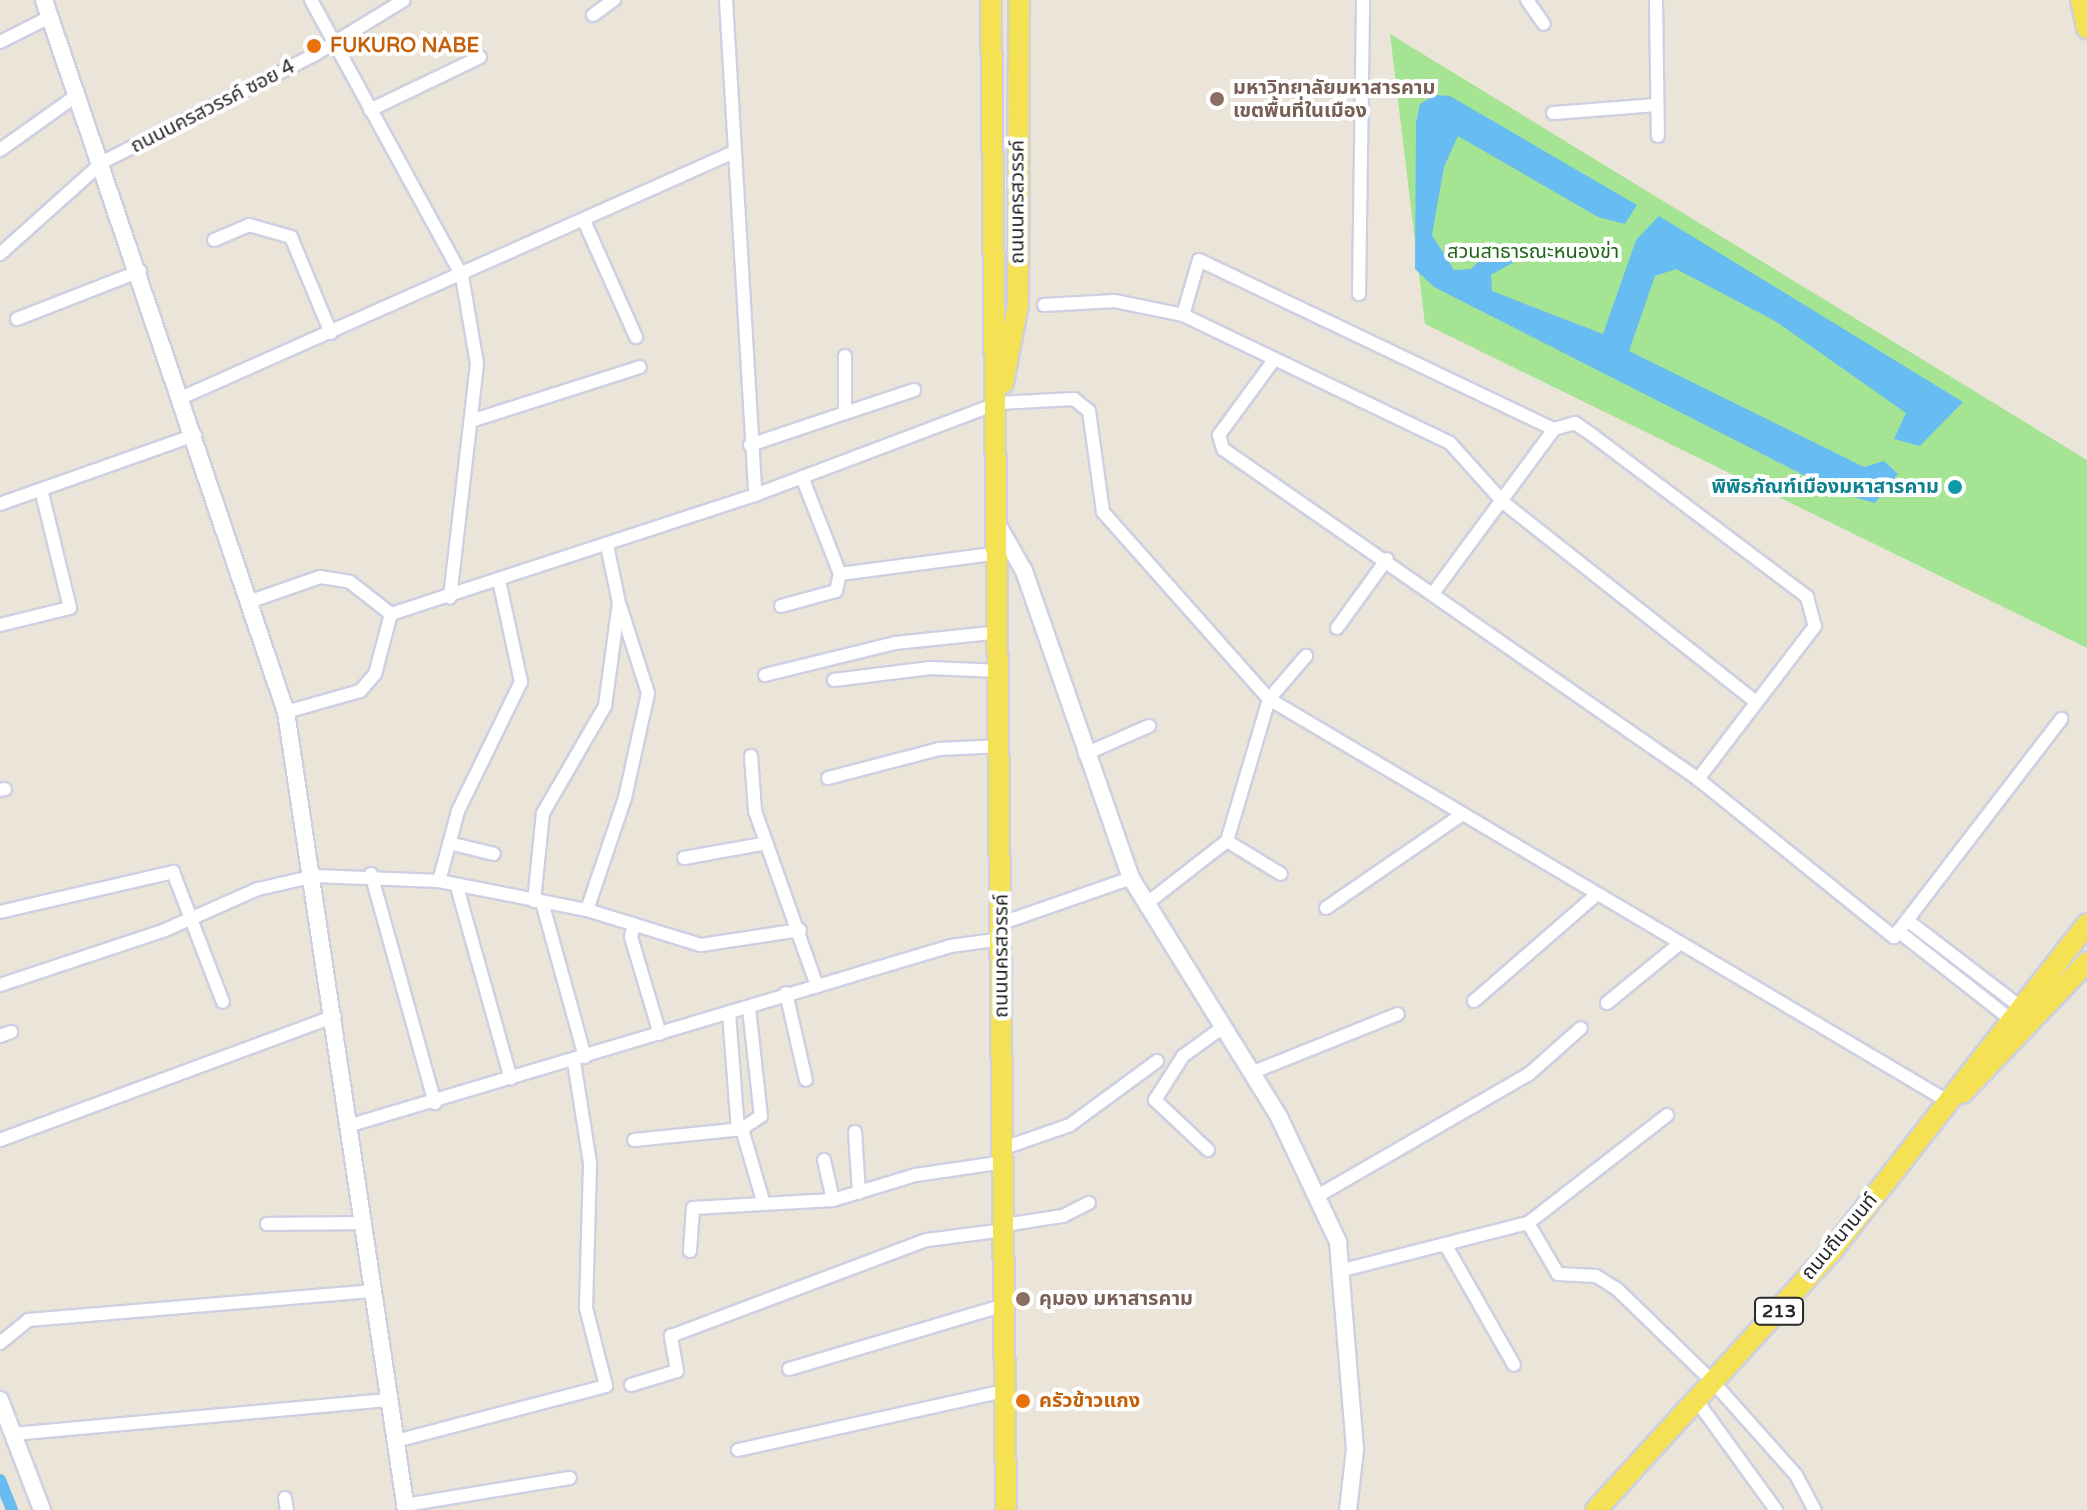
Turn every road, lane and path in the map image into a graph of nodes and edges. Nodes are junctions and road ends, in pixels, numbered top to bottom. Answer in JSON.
{"nodes":[{"id":1,"x":44,"y":0,"type":"edge"},
{"id":2,"x":311,"y":0,"type":"edge"},
{"id":3,"x":404,"y":0,"type":"edge"},
{"id":4,"x":614,"y":0,"type":"edge"},
{"id":5,"x":726,"y":0,"type":"edge"},
{"id":6,"x":991,"y":0,"type":"edge"},
{"id":7,"x":1019,"y":0,"type":"edge"},
{"id":8,"x":1363,"y":0,"type":"edge"},
{"id":9,"x":1527,"y":0,"type":"edge"},
{"id":10,"x":1656,"y":0,"type":"edge"},
{"id":11,"x":2081,"y":0,"type":"edge"},
{"id":12,"x":593,"y":15,"type":"dead end"},
{"id":13,"x":50,"y":17,"type":"junction"},
{"id":14,"x":1544,"y":24,"type":"dead end"},
{"id":15,"x":2087,"y":28,"type":"edge"},
{"id":16,"x":0,"y":42,"type":"edge"},
{"id":17,"x":333,"y":45,"type":"junction"},
{"id":18,"x":480,"y":57,"type":"dead end"},
{"id":19,"x":77,"y":95,"type":"junction"},
{"id":20,"x":1657,"y":105,"type":"junction"},
{"id":21,"x":370,"y":110,"type":"junction"},
{"id":22,"x":1553,"y":113,"type":"dead end"},
{"id":23,"x":1658,"y":136,"type":"dead end"},
{"id":24,"x":0,"y":150,"type":"edge"},
{"id":25,"x":734,"y":152,"type":"junction"},
{"id":26,"x":103,"y":162,"type":"junction"},
{"id":27,"x":585,"y":223,"type":"junction"},
{"id":28,"x":214,"y":240,"type":"dead end"},
{"id":29,"x":0,"y":254,"type":"edge"},
{"id":30,"x":140,"y":271,"type":"junction"},
{"id":31,"x":462,"y":276,"type":"junction"},
{"id":32,"x":1359,"y":294,"type":"dead end"},
{"id":33,"x":1044,"y":305,"type":"dead end"},
{"id":34,"x":1183,"y":315,"type":"junction"},
{"id":35,"x":17,"y":319,"type":"dead end"},
{"id":36,"x":991,"y":320,"type":"junction"},
{"id":37,"x":1017,"y":320,"type":"junction"},
{"id":38,"x":331,"y":333,"type":"junction"},
{"id":39,"x":636,"y":337,"type":"dead end"},
{"id":40,"x":845,"y":356,"type":"dead end"},
{"id":41,"x":1274,"y":360,"type":"junction"},
{"id":42,"x":640,"y":367,"type":"dead end"},
{"id":43,"x":914,"y":390,"type":"dead end"},
{"id":44,"x":183,"y":397,"type":"junction"},
{"id":45,"x":999,"y":403,"type":"junction"},
{"id":46,"x":845,"y":413,"type":"junction"},
{"id":47,"x":474,"y":420,"type":"junction"},
{"id":48,"x":1554,"y":429,"type":"junction"},
{"id":49,"x":195,"y":435,"type":"junction"},
{"id":50,"x":750,"y":445,"type":"junction"},
{"id":51,"x":802,"y":477,"type":"junction"},
{"id":52,"x":41,"y":489,"type":"junction"},
{"id":53,"x":755,"y":495,"type":"junction"},
{"id":54,"x":1504,"y":503,"type":"junction"},
{"id":55,"x":0,"y":504,"type":"edge"},
{"id":56,"x":1000,"y":529,"type":"junction"},
{"id":57,"x":607,"y":545,"type":"junction"},
{"id":58,"x":1000,"y":553,"type":"junction"},
{"id":59,"x":1387,"y":559,"type":"junction"},
{"id":60,"x":840,"y":574,"type":"junction"},
{"id":61,"x":499,"y":580,"type":"junction"},
{"id":62,"x":1434,"y":592,"type":"junction"},
{"id":63,"x":450,"y":597,"type":"junction"},
{"id":64,"x":254,"y":600,"type":"junction"},
{"id":65,"x":619,"y":603,"type":"junction"},
{"id":66,"x":781,"y":606,"type":"dead end"},
{"id":67,"x":391,"y":614,"type":"junction"},
{"id":68,"x":0,"y":625,"type":"edge"},
{"id":69,"x":1337,"y":628,"type":"dead end"},
{"id":70,"x":1000,"y":632,"type":"junction"},
{"id":71,"x":1306,"y":656,"type":"dead end"},
{"id":72,"x":1001,"y":671,"type":"junction"},
{"id":73,"x":765,"y":675,"type":"dead end"},
{"id":74,"x":834,"y":680,"type":"dead end"},
{"id":75,"x":1269,"y":699,"type":"junction"},
{"id":76,"x":1755,"y":701,"type":"junction"},
{"id":77,"x":286,"y":712,"type":"junction"},
{"id":78,"x":2061,"y":719,"type":"dead end"},
{"id":79,"x":1149,"y":726,"type":"dead end"},
{"id":80,"x":1001,"y":746,"type":"junction"},
{"id":81,"x":1085,"y":754,"type":"junction"},
{"id":82,"x":751,"y":756,"type":"dead end"},
{"id":83,"x":828,"y":778,"type":"dead end"},
{"id":84,"x":1698,"y":779,"type":"junction"},
{"id":85,"x":1460,"y":816,"type":"junction"},
{"id":86,"x":1227,"y":841,"type":"junction"},
{"id":87,"x":449,"y":843,"type":"junction"},
{"id":88,"x":767,"y":843,"type":"junction"},
{"id":89,"x":494,"y":854,"type":"dead end"},
{"id":90,"x":684,"y":858,"type":"dead end"},
{"id":91,"x":371,"y":874,"type":"junction"},
{"id":92,"x":1281,"y":874,"type":"dead end"},
{"id":93,"x":315,"y":876,"type":"junction"},
{"id":94,"x":1131,"y":878,"type":"junction"},
{"id":95,"x":439,"y":881,"type":"junction"},
{"id":96,"x":457,"y":887,"type":"junction"},
{"id":97,"x":1596,"y":895,"type":"junction"},
{"id":98,"x":538,"y":901,"type":"junction"},
{"id":99,"x":1146,"y":904,"type":"junction"},
{"id":100,"x":1326,"y":908,"type":"dead end"},
{"id":101,"x":587,"y":910,"type":"junction"},
{"id":102,"x":0,"y":912,"type":"edge"},
{"id":103,"x":194,"y":913,"type":"junction"},
{"id":104,"x":1907,"y":920,"type":"junction"},
{"id":105,"x":634,"y":924,"type":"junction"},
{"id":106,"x":2087,"y":924,"type":"edge"},
{"id":107,"x":800,"y":930,"type":"junction"},
{"id":108,"x":1002,"y":931,"type":"junction"},
{"id":109,"x":1898,"y":931,"type":"junction"},
{"id":110,"x":1679,"y":944,"type":"junction"},
{"id":111,"x":2087,"y":962,"type":"edge"},
{"id":112,"x":0,"y":985,"type":"edge"},
{"id":113,"x":817,"y":986,"type":"junction"},
{"id":114,"x":2034,"y":986,"type":"junction"},
{"id":115,"x":786,"y":993,"type":"junction"},
{"id":116,"x":1474,"y":1001,"type":"dead end"},
{"id":117,"x":223,"y":1002,"type":"dead end"},
{"id":118,"x":2052,"y":1002,"type":"junction"},
{"id":119,"x":1607,"y":1003,"type":"dead end"},
{"id":120,"x":749,"y":1008,"type":"junction"},
{"id":121,"x":2014,"y":1012,"type":"junction"},
{"id":122,"x":729,"y":1013,"type":"junction"},
{"id":123,"x":1398,"y":1014,"type":"dead end"},
{"id":124,"x":335,"y":1016,"type":"junction"},
{"id":125,"x":1222,"y":1028,"type":"junction"},
{"id":126,"x":1581,"y":1028,"type":"dead end"},
{"id":127,"x":660,"y":1034,"type":"junction"},
{"id":128,"x":580,"y":1060,"type":"junction"},
{"id":129,"x":1157,"y":1061,"type":"dead end"},
{"id":130,"x":1251,"y":1073,"type":"junction"},
{"id":131,"x":511,"y":1079,"type":"junction"},
{"id":132,"x":806,"y":1080,"type":"dead end"},
{"id":133,"x":1949,"y":1102,"type":"junction"},
{"id":134,"x":435,"y":1103,"type":"junction"},
{"id":135,"x":1667,"y":1115,"type":"dead end"},
{"id":136,"x":351,"y":1125,"type":"junction"},
{"id":137,"x":740,"y":1130,"type":"junction"},
{"id":138,"x":855,"y":1132,"type":"dead end"},
{"id":139,"x":0,"y":1140,"type":"edge"},
{"id":140,"x":634,"y":1140,"type":"dead end"},
{"id":141,"x":1208,"y":1150,"type":"dead end"},
{"id":142,"x":1004,"y":1155,"type":"junction"},
{"id":143,"x":824,"y":1160,"type":"dead end"},
{"id":144,"x":859,"y":1193,"type":"junction"},
{"id":145,"x":1321,"y":1194,"type":"junction"},
{"id":146,"x":833,"y":1200,"type":"junction"},
{"id":147,"x":1089,"y":1203,"type":"dead end"},
{"id":148,"x":764,"y":1204,"type":"junction"},
{"id":149,"x":365,"y":1223,"type":"junction"},
{"id":150,"x":1528,"y":1223,"type":"junction"},
{"id":151,"x":267,"y":1224,"type":"dead end"},
{"id":152,"x":1004,"y":1227,"type":"junction"},
{"id":153,"x":1445,"y":1244,"type":"junction"},
{"id":154,"x":690,"y":1251,"type":"dead end"},
{"id":155,"x":1343,"y":1270,"type":"junction"},
{"id":156,"x":375,"y":1291,"type":"junction"},
{"id":157,"x":1005,"y":1305,"type":"junction"},
{"id":158,"x":0,"y":1343,"type":"edge"},
{"id":159,"x":1514,"y":1365,"type":"dead end"},
{"id":160,"x":789,"y":1369,"type":"dead end"},
{"id":161,"x":1714,"y":1383,"type":"junction"},
{"id":162,"x":631,"y":1385,"type":"dead end"},
{"id":163,"x":1005,"y":1391,"type":"junction"},
{"id":164,"x":0,"y":1400,"type":"edge"},
{"id":165,"x":390,"y":1400,"type":"junction"},
{"id":166,"x":1697,"y":1401,"type":"junction"},
{"id":167,"x":13,"y":1434,"type":"junction"},
{"id":168,"x":396,"y":1441,"type":"junction"},
{"id":169,"x":738,"y":1450,"type":"dead end"},
{"id":170,"x":570,"y":1478,"type":"dead end"},
{"id":171,"x":406,"y":1508,"type":"edge"},
{"id":172,"x":42,"y":1510,"type":"edge"},
{"id":173,"x":1006,"y":1510,"type":"edge"},
{"id":174,"x":1348,"y":1510,"type":"edge"},
{"id":175,"x":1596,"y":1510,"type":"edge"},
{"id":176,"x":1776,"y":1510,"type":"edge"},
{"id":177,"x":1815,"y":1510,"type":"edge"}],
"edges":[{"from":1,"to":13,"type":"street"},
{"from":2,"to":17,"type":"street"},
{"from":3,"to":17,"type":"street","name":"ถนนนครสวรรค์ ซอย 4"},
{"from":4,"to":12,"type":"street"},
{"from":5,"to":25,"type":"street"},
{"from":6,"to":36,"type":"main road","name":"ถนนนครสวรรค์"},
{"from":7,"to":37,"type":"main road","name":"ถนนนครสวรรค์"},
{"from":8,"to":32,"type":"street"},
{"from":9,"to":14,"type":"street"},
{"from":10,"to":20,"type":"street"},
{"from":11,"to":15,"type":"main road"},
{"from":13,"to":16,"type":"street"},
{"from":13,"to":19,"type":"street"},
{"from":17,"to":21,"type":"street"},
{"from":17,"to":26,"type":"street","name":"ถนนนครสวรรค์ ซอย 4"},
{"from":18,"to":21,"type":"street"},
{"from":19,"to":24,"type":"street"},
{"from":19,"to":26,"type":"street"},
{"from":20,"to":22,"type":"street"},
{"from":20,"to":23,"type":"street"},
{"from":21,"to":31,"type":"street"},
{"from":25,"to":27,"type":"street"},
{"from":25,"to":50,"type":"street"},
{"from":26,"to":29,"type":"street","name":"ถนนนครสวรรค์ ซอย 4"},
{"from":26,"to":30,"type":"street"},
{"from":27,"to":31,"type":"street"},
{"from":27,"to":39,"type":"street"},
{"from":28,"to":38,"type":"street"},
{"from":30,"to":35,"type":"street"},
{"from":30,"to":44,"type":"street"},
{"from":31,"to":38,"type":"street"},
{"from":31,"to":47,"type":"street"},
{"from":33,"to":34,"type":"street"},
{"from":34,"to":41,"type":"street"},
{"from":34,"to":48,"type":"street"},
{"from":36,"to":37,"type":"main road"},
{"from":36,"to":45,"type":"main road","name":"ถนนนครสวรรค์"},
{"from":37,"to":45,"type":"main road","name":"ถนนนครสวรรค์"},
{"from":38,"to":44,"type":"street"},
{"from":40,"to":46,"type":"street"},
{"from":41,"to":54,"type":"street"},
{"from":41,"to":59,"type":"street"},
{"from":42,"to":47,"type":"street"},
{"from":43,"to":46,"type":"street"},
{"from":44,"to":49,"type":"street"},
{"from":45,"to":51,"type":"street"},
{"from":45,"to":56,"type":"main road","name":"ถนนนครสวรรค์"},
{"from":45,"to":75,"type":"street"},
{"from":46,"to":50,"type":"street"},
{"from":47,"to":63,"type":"street"},
{"from":48,"to":54,"type":"street"},
{"from":48,"to":76,"type":"street"},
{"from":49,"to":52,"type":"street"},
{"from":49,"to":64,"type":"street"},
{"from":50,"to":53,"type":"street"},
{"from":51,"to":53,"type":"street"},
{"from":51,"to":60,"type":"street"},
{"from":52,"to":55,"type":"street"},
{"from":52,"to":68,"type":"street"},
{"from":53,"to":57,"type":"street"},
{"from":54,"to":62,"type":"street"},
{"from":54,"to":76,"type":"street"},
{"from":56,"to":58,"type":"main road","name":"ถนนนครสวรรค์"},
{"from":56,"to":81,"type":"street"},
{"from":57,"to":61,"type":"street"},
{"from":57,"to":65,"type":"street"},
{"from":58,"to":60,"type":"street"},
{"from":58,"to":70,"type":"main road","name":"ถนนนครสวรรค์"},
{"from":59,"to":62,"type":"street"},
{"from":59,"to":69,"type":"street"},
{"from":60,"to":66,"type":"street"},
{"from":61,"to":63,"type":"street"},
{"from":61,"to":87,"type":"street"},
{"from":62,"to":84,"type":"street"},
{"from":63,"to":67,"type":"street"},
{"from":64,"to":67,"type":"street"},
{"from":64,"to":77,"type":"street"},
{"from":65,"to":98,"type":"street"},
{"from":65,"to":101,"type":"street"},
{"from":67,"to":77,"type":"street"},
{"from":70,"to":72,"type":"main road","name":"ถนนนครสวรรค์"},
{"from":70,"to":73,"type":"street"},
{"from":71,"to":75,"type":"street"},
{"from":72,"to":74,"type":"street"},
{"from":72,"to":80,"type":"main road","name":"ถนนนครสวรรค์"},
{"from":75,"to":85,"type":"street"},
{"from":75,"to":86,"type":"street"},
{"from":76,"to":84,"type":"street"},
{"from":77,"to":93,"type":"street"},
{"from":78,"to":104,"type":"street"},
{"from":79,"to":81,"type":"street"},
{"from":80,"to":83,"type":"street"},
{"from":80,"to":108,"type":"main road","name":"ถนนนครสวรรค์"},
{"from":81,"to":94,"type":"street"},
{"from":82,"to":88,"type":"street"},
{"from":84,"to":109,"type":"street"},
{"from":85,"to":97,"type":"street"},
{"from":85,"to":100,"type":"street"},
{"from":86,"to":92,"type":"street"},
{"from":86,"to":99,"type":"street"},
{"from":87,"to":89,"type":"street"},
{"from":87,"to":95,"type":"street"},
{"from":88,"to":90,"type":"street"},
{"from":88,"to":107,"type":"street"},
{"from":91,"to":93,"type":"street"},
{"from":91,"to":95,"type":"street"},
{"from":91,"to":134,"type":"street"},
{"from":93,"to":103,"type":"street"},
{"from":93,"to":124,"type":"street"},
{"from":94,"to":99,"type":"street"},
{"from":94,"to":108,"type":"street"},
{"from":95,"to":96,"type":"street"},
{"from":96,"to":98,"type":"street"},
{"from":96,"to":131,"type":"street"},
{"from":97,"to":110,"type":"street"},
{"from":97,"to":116,"type":"street"},
{"from":98,"to":101,"type":"street"},
{"from":98,"to":128,"type":"street"},
{"from":99,"to":125,"type":"street"},
{"from":101,"to":105,"type":"street"},
{"from":102,"to":103,"type":"street"},
{"from":103,"to":112,"type":"street"},
{"from":103,"to":117,"type":"street"},
{"from":104,"to":109,"type":"street"},
{"from":104,"to":121,"type":"street"},
{"from":105,"to":107,"type":"street"},
{"from":105,"to":127,"type":"street"},
{"from":106,"to":114,"type":"main road","name":"ถนนถีนานนท์","number":"213"},
{"from":107,"to":113,"type":"street"},
{"from":108,"to":113,"type":"street"},
{"from":108,"to":142,"type":"main road","name":"ถนนนครสวรรค์"},
{"from":109,"to":121,"type":"street"},
{"from":110,"to":119,"type":"street"},
{"from":110,"to":133,"type":"street"},
{"from":111,"to":118,"type":"main road","name":"ถนนถีนานนท์","number":"213"},
{"from":113,"to":115,"type":"street"},
{"from":114,"to":118,"type":"main road"},
{"from":114,"to":121,"type":"main road","name":"ถนนถีนานนท์","number":"213"},
{"from":115,"to":120,"type":"street"},
{"from":115,"to":132,"type":"street"},
{"from":118,"to":133,"type":"main road","name":"ถนนถีนานนท์","number":"213"},
{"from":120,"to":122,"type":"street"},
{"from":120,"to":137,"type":"street"},
{"from":121,"to":133,"type":"main road","name":"ถนนถีนานนท์","number":"213"},
{"from":122,"to":127,"type":"street"},
{"from":122,"to":137,"type":"street"},
{"from":123,"to":130,"type":"street"},
{"from":124,"to":136,"type":"street"},
{"from":124,"to":139,"type":"street"},
{"from":125,"to":130,"type":"street"},
{"from":125,"to":141,"type":"street"},
{"from":126,"to":145,"type":"street"},
{"from":127,"to":128,"type":"street"},
{"from":128,"to":131,"type":"street"},
{"from":128,"to":168,"type":"street"},
{"from":129,"to":142,"type":"street"},
{"from":130,"to":145,"type":"street"},
{"from":131,"to":134,"type":"street"},
{"from":133,"to":161,"type":"main road","name":"ถนนถีนานนท์","number":"213"},
{"from":134,"to":136,"type":"street"},
{"from":135,"to":150,"type":"street"},
{"from":136,"to":149,"type":"street"},
{"from":137,"to":140,"type":"street"},
{"from":137,"to":148,"type":"street"},
{"from":138,"to":144,"type":"street"},
{"from":142,"to":144,"type":"street"},
{"from":142,"to":152,"type":"main road","name":"ถนนนครสวรรค์"},
{"from":143,"to":146,"type":"street"},
{"from":144,"to":146,"type":"street"},
{"from":145,"to":155,"type":"street"},
{"from":146,"to":148,"type":"street"},
{"from":147,"to":152,"type":"street"},
{"from":148,"to":154,"type":"street"},
{"from":149,"to":151,"type":"street"},
{"from":149,"to":156,"type":"street"},
{"from":150,"to":153,"type":"street"},
{"from":150,"to":161,"type":"street"},
{"from":152,"to":157,"type":"main road","name":"ถนนนครสวรรค์"},
{"from":152,"to":162,"type":"street"},
{"from":153,"to":155,"type":"street"},
{"from":153,"to":159,"type":"street"},
{"from":155,"to":174,"type":"street"},
{"from":156,"to":158,"type":"street"},
{"from":156,"to":165,"type":"street"},
{"from":157,"to":160,"type":"street"},
{"from":157,"to":163,"type":"main road","name":"ถนนนครสวรรค์"},
{"from":161,"to":166,"type":"main road","name":"ถนนถีนานนท์","number":"213"},
{"from":161,"to":177,"type":"street"},
{"from":163,"to":169,"type":"street"},
{"from":163,"to":173,"type":"main road","name":"ถนนนครสวรรค์"},
{"from":164,"to":167,"type":"street"},
{"from":165,"to":167,"type":"street"},
{"from":165,"to":168,"type":"street"},
{"from":166,"to":175,"type":"main road","name":"ถนนถีนานนท์","number":"213"},
{"from":166,"to":176,"type":"street"},
{"from":167,"to":172,"type":"street"},
{"from":168,"to":171,"type":"street"},
{"from":170,"to":171,"type":"street"}]}
